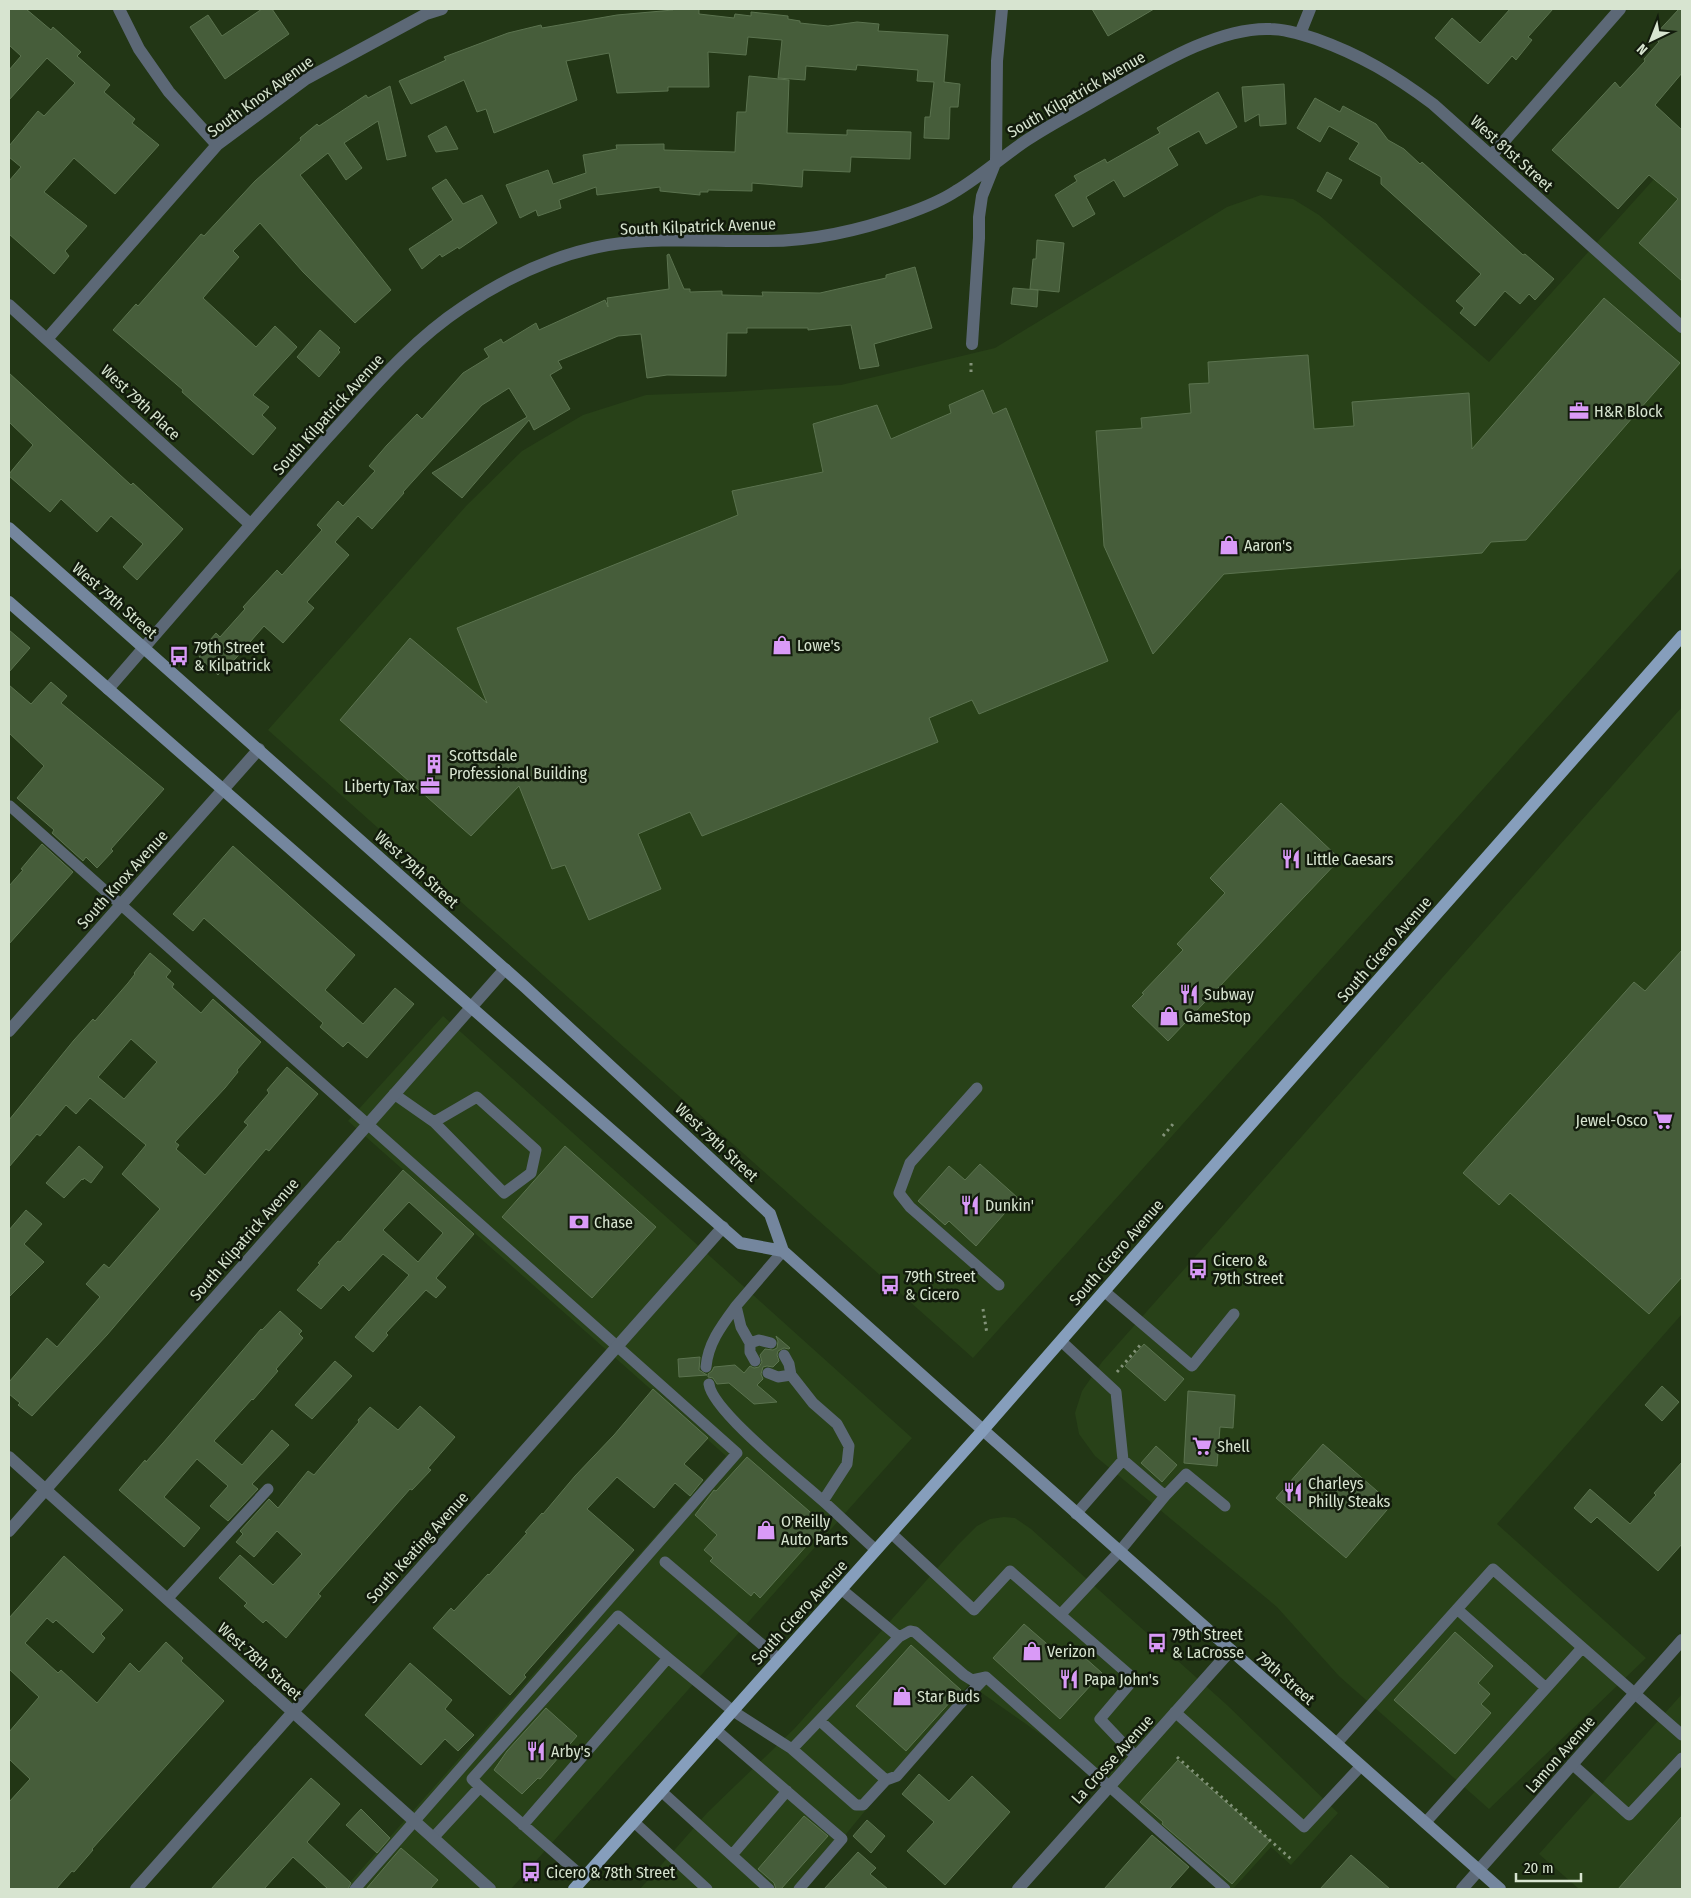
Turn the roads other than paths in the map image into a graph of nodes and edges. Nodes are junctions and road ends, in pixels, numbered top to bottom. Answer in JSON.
{"nodes":[{"id":1,"x":119,"y":9,"type":"edge"},
{"id":2,"x":442,"y":9,"type":"edge"},
{"id":3,"x":1002,"y":9,"type":"edge"},
{"id":4,"x":1310,"y":9,"type":"edge"},
{"id":5,"x":1620,"y":9,"type":"edge"},
{"id":6,"x":425,"y":11,"type":"edge"},
{"id":7,"x":1300,"y":34,"type":"junction"},
{"id":8,"x":217,"y":145,"type":"junction"},
{"id":9,"x":1491,"y":156,"type":"junction"},
{"id":10,"x":996,"y":161,"type":"junction"},
{"id":11,"x":9,"y":305,"type":"edge"},
{"id":12,"x":1682,"y":327,"type":"edge"},
{"id":13,"x":47,"y":339,"type":"junction"},
{"id":14,"x":972,"y":344,"type":"dead end"},
{"id":15,"x":250,"y":524,"type":"junction"},
{"id":16,"x":9,"y":528,"type":"edge"},
{"id":17,"x":9,"y":602,"type":"edge"},
{"id":18,"x":1682,"y":636,"type":"edge"},
{"id":19,"x":144,"y":647,"type":"junction"},
{"id":20,"x":108,"y":689,"type":"junction"},
{"id":21,"x":259,"y":749,"type":"junction"},
{"id":22,"x":222,"y":790,"type":"junction"},
{"id":23,"x":10,"y":806,"type":"edge"},
{"id":24,"x":120,"y":906,"type":"junction"},
{"id":25,"x":505,"y":969,"type":"junction"},
{"id":26,"x":472,"y":1006,"type":"junction"},
{"id":27,"x":9,"y":1031,"type":"edge"},
{"id":28,"x":977,"y":1088,"type":"dead end"},
{"id":29,"x":394,"y":1094,"type":"junction"},
{"id":30,"x":434,"y":1122,"type":"junction"},
{"id":31,"x":368,"y":1124,"type":"junction"},
{"id":32,"x":723,"y":1227,"type":"junction"},
{"id":33,"x":783,"y":1251,"type":"junction"},
{"id":34,"x":999,"y":1285,"type":"dead end"},
{"id":35,"x":1104,"y":1291,"type":"junction"},
{"id":36,"x":736,"y":1306,"type":"junction"},
{"id":37,"x":1234,"y":1314,"type":"dead end"},
{"id":38,"x":1061,"y":1341,"type":"junction"},
{"id":39,"x":750,"y":1343,"type":"junction"},
{"id":40,"x":771,"y":1343,"type":"dead end"},
{"id":41,"x":619,"y":1346,"type":"junction"},
{"id":42,"x":784,"y":1355,"type":"dead end"},
{"id":43,"x":755,"y":1361,"type":"dead end"},
{"id":44,"x":706,"y":1367,"type":"dead end"},
{"id":45,"x":768,"y":1373,"type":"dead end"},
{"id":46,"x":791,"y":1375,"type":"junction"},
{"id":47,"x":708,"y":1384,"type":"dead end"},
{"id":48,"x":983,"y":1430,"type":"junction"},
{"id":49,"x":9,"y":1457,"type":"edge"},
{"id":50,"x":1122,"y":1460,"type":"junction"},
{"id":51,"x":268,"y":1488,"type":"dead end"},
{"id":52,"x":45,"y":1490,"type":"junction"},
{"id":53,"x":1165,"y":1496,"type":"junction"},
{"id":54,"x":823,"y":1501,"type":"junction"},
{"id":55,"x":1225,"y":1506,"type":"dead end"},
{"id":56,"x":1076,"y":1514,"type":"junction"},
{"id":57,"x":9,"y":1531,"type":"edge"},
{"id":58,"x":891,"y":1533,"type":"junction"},
{"id":59,"x":876,"y":1550,"type":"junction"},
{"id":60,"x":1119,"y":1552,"type":"junction"},
{"id":61,"x":665,"y":1562,"type":"dead end"},
{"id":62,"x":841,"y":1590,"type":"junction"},
{"id":63,"x":167,"y":1599,"type":"junction"},
{"id":64,"x":1457,"y":1609,"type":"junction"},
{"id":65,"x":1061,"y":1614,"type":"junction"},
{"id":66,"x":899,"y":1637,"type":"junction"},
{"id":67,"x":1682,"y":1640,"type":"edge"},
{"id":68,"x":1582,"y":1648,"type":"junction"},
{"id":69,"x":1230,"y":1650,"type":"junction"},
{"id":70,"x":668,"y":1658,"type":"junction"},
{"id":71,"x":779,"y":1659,"type":"junction"},
{"id":72,"x":986,"y":1678,"type":"junction"},
{"id":73,"x":1546,"y":1688,"type":"junction"},
{"id":74,"x":1634,"y":1694,"type":"junction"},
{"id":75,"x":733,"y":1711,"type":"junction"},
{"id":76,"x":292,"y":1712,"type":"junction"},
{"id":77,"x":1175,"y":1712,"type":"junction"},
{"id":78,"x":820,"y":1722,"type":"junction"},
{"id":79,"x":716,"y":1730,"type":"junction"},
{"id":80,"x":1682,"y":1735,"type":"edge"},
{"id":81,"x":1336,"y":1744,"type":"junction"},
{"id":82,"x":792,"y":1749,"type":"junction"},
{"id":83,"x":1136,"y":1757,"type":"junction"},
{"id":84,"x":1682,"y":1758,"type":"edge"},
{"id":85,"x":1572,"y":1764,"type":"junction"},
{"id":86,"x":1361,"y":1766,"type":"junction"},
{"id":87,"x":886,"y":1780,"type":"junction"},
{"id":88,"x":480,"y":1787,"type":"junction"},
{"id":89,"x":1109,"y":1787,"type":"junction"},
{"id":90,"x":661,"y":1791,"type":"junction"},
{"id":91,"x":787,"y":1791,"type":"junction"},
{"id":92,"x":415,"y":1822,"type":"junction"},
{"id":93,"x":634,"y":1822,"type":"junction"},
{"id":94,"x":1425,"y":1823,"type":"junction"},
{"id":95,"x":523,"y":1826,"type":"junction"},
{"id":96,"x":433,"y":1838,"type":"junction"},
{"id":97,"x":732,"y":1855,"type":"junction"},
{"id":98,"x":1478,"y":1870,"type":"junction"},
{"id":99,"x":584,"y":1878,"type":"junction"},
{"id":100,"x":483,"y":1887,"type":"edge"},
{"id":101,"x":136,"y":1889,"type":"edge"},
{"id":102,"x":355,"y":1889,"type":"edge"},
{"id":103,"x":574,"y":1889,"type":"edge"},
{"id":104,"x":708,"y":1889,"type":"edge"},
{"id":105,"x":769,"y":1889,"type":"edge"},
{"id":106,"x":799,"y":1889,"type":"edge"},
{"id":107,"x":1018,"y":1889,"type":"edge"},
{"id":108,"x":1225,"y":1889,"type":"edge"},
{"id":109,"x":1462,"y":1889,"type":"edge"},
{"id":110,"x":1500,"y":1889,"type":"edge"}],
"edges":[{"from":1,"to":8,"type":"street"},
{"from":2,"to":6,"type":"street","name":"South Knox Avenue"},
{"from":3,"to":10,"type":"street"},
{"from":4,"to":7,"type":"street"},
{"from":5,"to":9,"type":"street"},
{"from":6,"to":8,"type":"street","name":"South Knox Avenue"},
{"from":7,"to":9,"type":"street","name":"West 81st Street"},
{"from":7,"to":10,"type":"street","name":"South Kilpatrick Avenue"},
{"from":8,"to":13,"type":"street","name":"South Knox Avenue"},
{"from":9,"to":12,"type":"street","name":"West 81st Street"},
{"from":10,"to":14,"type":"street"},
{"from":10,"to":15,"type":"street","name":"South Kilpatrick Avenue"},
{"from":11,"to":13,"type":"street","name":"West 79th Place"},
{"from":13,"to":15,"type":"street","name":"West 79th Place"},
{"from":15,"to":19,"type":"street","name":"South Kilpatrick Avenue"},
{"from":16,"to":19,"type":"main road","name":"West 79th Street"},
{"from":17,"to":20,"type":"main road"},
{"from":18,"to":35,"type":"main road","name":"South Cicero Avenue"},
{"from":19,"to":20,"type":"street","name":"South Kilpatrick Avenue"},
{"from":19,"to":21,"type":"main road","name":"West 79th Street"},
{"from":20,"to":22,"type":"main road"},
{"from":21,"to":22,"type":"street","name":"South Knox Avenue"},
{"from":21,"to":25,"type":"main road","name":"West 79th Street"},
{"from":22,"to":24,"type":"street","name":"South Knox Avenue"},
{"from":22,"to":26,"type":"main road"},
{"from":23,"to":24,"type":"lane"},
{"from":24,"to":27,"type":"street","name":"South Knox Avenue"},
{"from":24,"to":31,"type":"lane"},
{"from":25,"to":26,"type":"street","name":"South Kilpatrick Avenue"},
{"from":25,"to":33,"type":"main road","name":"West 79th Street"},
{"from":26,"to":29,"type":"street","name":"South Kilpatrick Avenue"},
{"from":26,"to":32,"type":"main road"},
{"from":28,"to":34,"type":"lane"},
{"from":29,"to":30,"type":"lane"},
{"from":29,"to":31,"type":"street","name":"South Kilpatrick Avenue"},
{"from":30,"to":30,"type":"lane"},
{"from":31,"to":41,"type":"lane"},
{"from":31,"to":52,"type":"street","name":"South Kilpatrick Avenue"},
{"from":32,"to":33,"type":"main road"},
{"from":32,"to":41,"type":"street","name":"South Keating Avenue"},
{"from":33,"to":36,"type":"lane"},
{"from":33,"to":48,"type":"main road","name":"West 79th Street"},
{"from":35,"to":37,"type":"lane"},
{"from":35,"to":38,"type":"main road","name":"South Cicero Avenue"},
{"from":36,"to":39,"type":"lane"},
{"from":36,"to":44,"type":"lane"},
{"from":38,"to":48,"type":"main road","name":"South Cicero Avenue"},
{"from":38,"to":50,"type":"lane"},
{"from":39,"to":40,"type":"lane"},
{"from":39,"to":43,"type":"lane"},
{"from":41,"to":76,"type":"street","name":"South Keating Avenue"},
{"from":41,"to":92,"type":"lane"},
{"from":42,"to":46,"type":"lane"},
{"from":45,"to":46,"type":"lane"},
{"from":46,"to":54,"type":"lane"},
{"from":47,"to":54,"type":"lane"},
{"from":48,"to":56,"type":"main road","name":"79th Street"},
{"from":48,"to":58,"type":"main road","name":"South Cicero Avenue"},
{"from":49,"to":52,"type":"street","name":"West 78th Street"},
{"from":50,"to":53,"type":"lane"},
{"from":50,"to":56,"type":"lane"},
{"from":51,"to":63,"type":"lane"},
{"from":52,"to":57,"type":"street","name":"South Kilpatrick Avenue"},
{"from":52,"to":63,"type":"street","name":"West 78th Street"},
{"from":53,"to":55,"type":"lane"},
{"from":53,"to":60,"type":"lane"},
{"from":54,"to":59,"type":"lane"},
{"from":56,"to":60,"type":"main road","name":"79th Street"},
{"from":58,"to":59,"type":"main road","name":"South Cicero Avenue"},
{"from":58,"to":65,"type":"lane"},
{"from":59,"to":62,"type":"main road","name":"South Cicero Avenue"},
{"from":60,"to":65,"type":"lane"},
{"from":60,"to":69,"type":"main road","name":"79th Street"},
{"from":61,"to":71,"type":"lane"},
{"from":62,"to":66,"type":"lane"},
{"from":62,"to":71,"type":"main road","name":"South Cicero Avenue"},
{"from":63,"to":76,"type":"street","name":"West 78th Street"},
{"from":64,"to":68,"type":"lane"},
{"from":64,"to":73,"type":"lane"},
{"from":64,"to":81,"type":"lane"},
{"from":65,"to":83,"type":"lane"},
{"from":66,"to":72,"type":"lane"},
{"from":66,"to":78,"type":"lane"},
{"from":67,"to":74,"type":"street","name":"Lamon Avenue"},
{"from":68,"to":73,"type":"lane"},
{"from":68,"to":74,"type":"lane"},
{"from":69,"to":77,"type":"street","name":"La Crosse Avenue"},
{"from":69,"to":81,"type":"main road","name":"79th Street"},
{"from":70,"to":75,"type":"lane"},
{"from":70,"to":88,"type":"lane"},
{"from":70,"to":95,"type":"lane"},
{"from":71,"to":75,"type":"main road","name":"South Cicero Avenue"},
{"from":72,"to":87,"type":"lane"},
{"from":72,"to":89,"type":"lane"},
{"from":73,"to":94,"type":"lane"},
{"from":74,"to":80,"type":"lane"},
{"from":74,"to":85,"type":"street","name":"Lamon Avenue"},
{"from":75,"to":79,"type":"main road","name":"South Cicero Avenue"},
{"from":75,"to":82,"type":"lane"},
{"from":76,"to":92,"type":"street","name":"West 78th Street"},
{"from":76,"to":101,"type":"street","name":"South Keating Avenue"},
{"from":77,"to":83,"type":"street","name":"La Crosse Avenue"},
{"from":77,"to":86,"type":"lane"},
{"from":78,"to":82,"type":"lane"},
{"from":78,"to":87,"type":"lane"},
{"from":79,"to":90,"type":"main road","name":"South Cicero Avenue"},
{"from":79,"to":91,"type":"lane"},
{"from":81,"to":86,"type":"main road","name":"79th Street"},
{"from":82,"to":87,"type":"lane"},
{"from":83,"to":89,"type":"street","name":"La Crosse Avenue"},
{"from":84,"to":85,"type":"lane"},
{"from":85,"to":98,"type":"street","name":"Lamon Avenue"},
{"from":86,"to":94,"type":"main road","name":"79th Street"},
{"from":88,"to":95,"type":"lane"},
{"from":88,"to":96,"type":"lane"},
{"from":89,"to":107,"type":"street","name":"La Crosse Avenue"},
{"from":89,"to":108,"type":"lane"},
{"from":90,"to":93,"type":"main road","name":"South Cicero Avenue"},
{"from":90,"to":97,"type":"lane"},
{"from":91,"to":97,"type":"lane"},
{"from":91,"to":106,"type":"lane"},
{"from":92,"to":96,"type":"street","name":"West 78th Street"},
{"from":92,"to":102,"type":"lane"},
{"from":93,"to":99,"type":"main road","name":"South Cicero Avenue"},
{"from":93,"to":104,"type":"lane"},
{"from":94,"to":98,"type":"main road","name":"79th Street"},
{"from":95,"to":99,"type":"lane"},
{"from":96,"to":100,"type":"street","name":"West 78th Street"},
{"from":97,"to":105,"type":"lane"},
{"from":98,"to":109,"type":"street","name":"Lamon Avenue"},
{"from":98,"to":110,"type":"main road","name":"79th Street"},
{"from":99,"to":103,"type":"main road","name":"South Cicero Avenue"}]}
